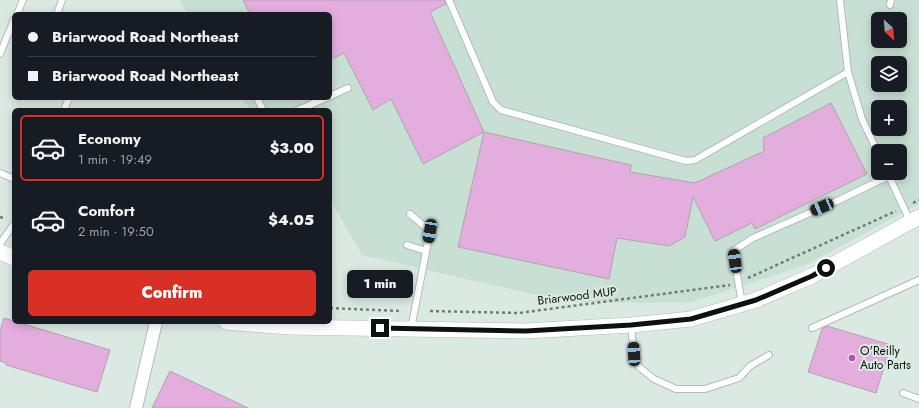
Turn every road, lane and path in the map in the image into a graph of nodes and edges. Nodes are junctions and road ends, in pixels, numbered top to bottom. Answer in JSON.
{"nodes":[{"id":1,"x":23,"y":0,"type":"edge"},
{"id":2,"x":62,"y":0,"type":"edge"},
{"id":3,"x":449,"y":0,"type":"edge"},
{"id":4,"x":840,"y":0,"type":"edge"},
{"id":5,"x":18,"y":12,"type":"edge"},
{"id":6,"x":58,"y":12,"type":"edge"},
{"id":7,"x":12,"y":25,"type":"edge"},
{"id":8,"x":0,"y":54,"type":"edge"},
{"id":9,"x":848,"y":72,"type":"junction"},
{"id":10,"x":348,"y":88,"type":"dead end"},
{"id":11,"x":332,"y":95,"type":"edge"},
{"id":12,"x":321,"y":100,"type":"edge"},
{"id":13,"x":303,"y":108,"type":"edge"},
{"id":14,"x":874,"y":144,"type":"edge"},
{"id":15,"x":0,"y":173,"type":"edge"},
{"id":16,"x":12,"y":178,"type":"edge"},
{"id":17,"x":877,"y":180,"type":"edge"},
{"id":18,"x":891,"y":180,"type":"edge"},
{"id":19,"x":410,"y":214,"type":"dead end"},
{"id":20,"x":887,"y":214,"type":"dead end"},
{"id":21,"x":914,"y":219,"type":"edge"},
{"id":22,"x":12,"y":227,"type":"edge"},
{"id":23,"x":0,"y":244,"type":"edge"},
{"id":24,"x":407,"y":245,"type":"dead end"},
{"id":25,"x":426,"y":251,"type":"junction"},
{"id":26,"x":0,"y":252,"type":"edge"},
{"id":27,"x":12,"y":257,"type":"edge"},
{"id":28,"x":746,"y":279,"type":"dead end"},
{"id":29,"x":919,"y":280,"type":"edge"},
{"id":30,"x":726,"y":286,"type":"dead end"},
{"id":31,"x":742,"y":304,"type":"junction"},
{"id":32,"x":332,"y":308,"type":"edge"},
{"id":33,"x":400,"y":311,"type":"dead end"},
{"id":34,"x":430,"y":312,"type":"dead end"},
{"id":35,"x":156,"y":324,"type":"edge"},
{"id":36,"x":251,"y":324,"type":"edge"},
{"id":37,"x":631,"y":325,"type":"junction"},
{"id":38,"x":812,"y":328,"type":"dead end"},
{"id":39,"x":411,"y":329,"type":"junction"},
{"id":40,"x":769,"y":356,"type":"dead end"},
{"id":41,"x":903,"y":393,"type":"dead end"},
{"id":42,"x":919,"y":399,"type":"edge"},
{"id":43,"x":136,"y":408,"type":"edge"}],
"edges":[{"from":1,"to":5,"type":"lane"},
{"from":2,"to":6,"type":"lane"},
{"from":3,"to":9,"type":"lane"},
{"from":4,"to":9,"type":"lane"},
{"from":7,"to":8,"type":"lane"},
{"from":9,"to":14,"type":"lane"},
{"from":10,"to":11,"type":"lane"},
{"from":12,"to":13,"type":"lane"},
{"from":15,"to":16,"type":"lane"},
{"from":17,"to":31,"type":"lane"},
{"from":18,"to":21,"type":"lane"},
{"from":19,"to":25,"type":"lane"},
{"from":20,"to":28,"type":"path"},
{"from":21,"to":31,"type":"street"},
{"from":22,"to":23,"type":"lane"},
{"from":24,"to":25,"type":"lane"},
{"from":25,"to":39,"type":"lane"},
{"from":26,"to":27,"type":"street"},
{"from":29,"to":38,"type":"lane"},
{"from":30,"to":34,"type":"path","name":"Briarwood MUP"},
{"from":31,"to":37,"type":"street"},
{"from":32,"to":33,"type":"path"},
{"from":35,"to":43,"type":"street"},
{"from":36,"to":39,"type":"street"},
{"from":37,"to":39,"type":"street"},
{"from":37,"to":40,"type":"lane"},
{"from":41,"to":42,"type":"lane"}]}
